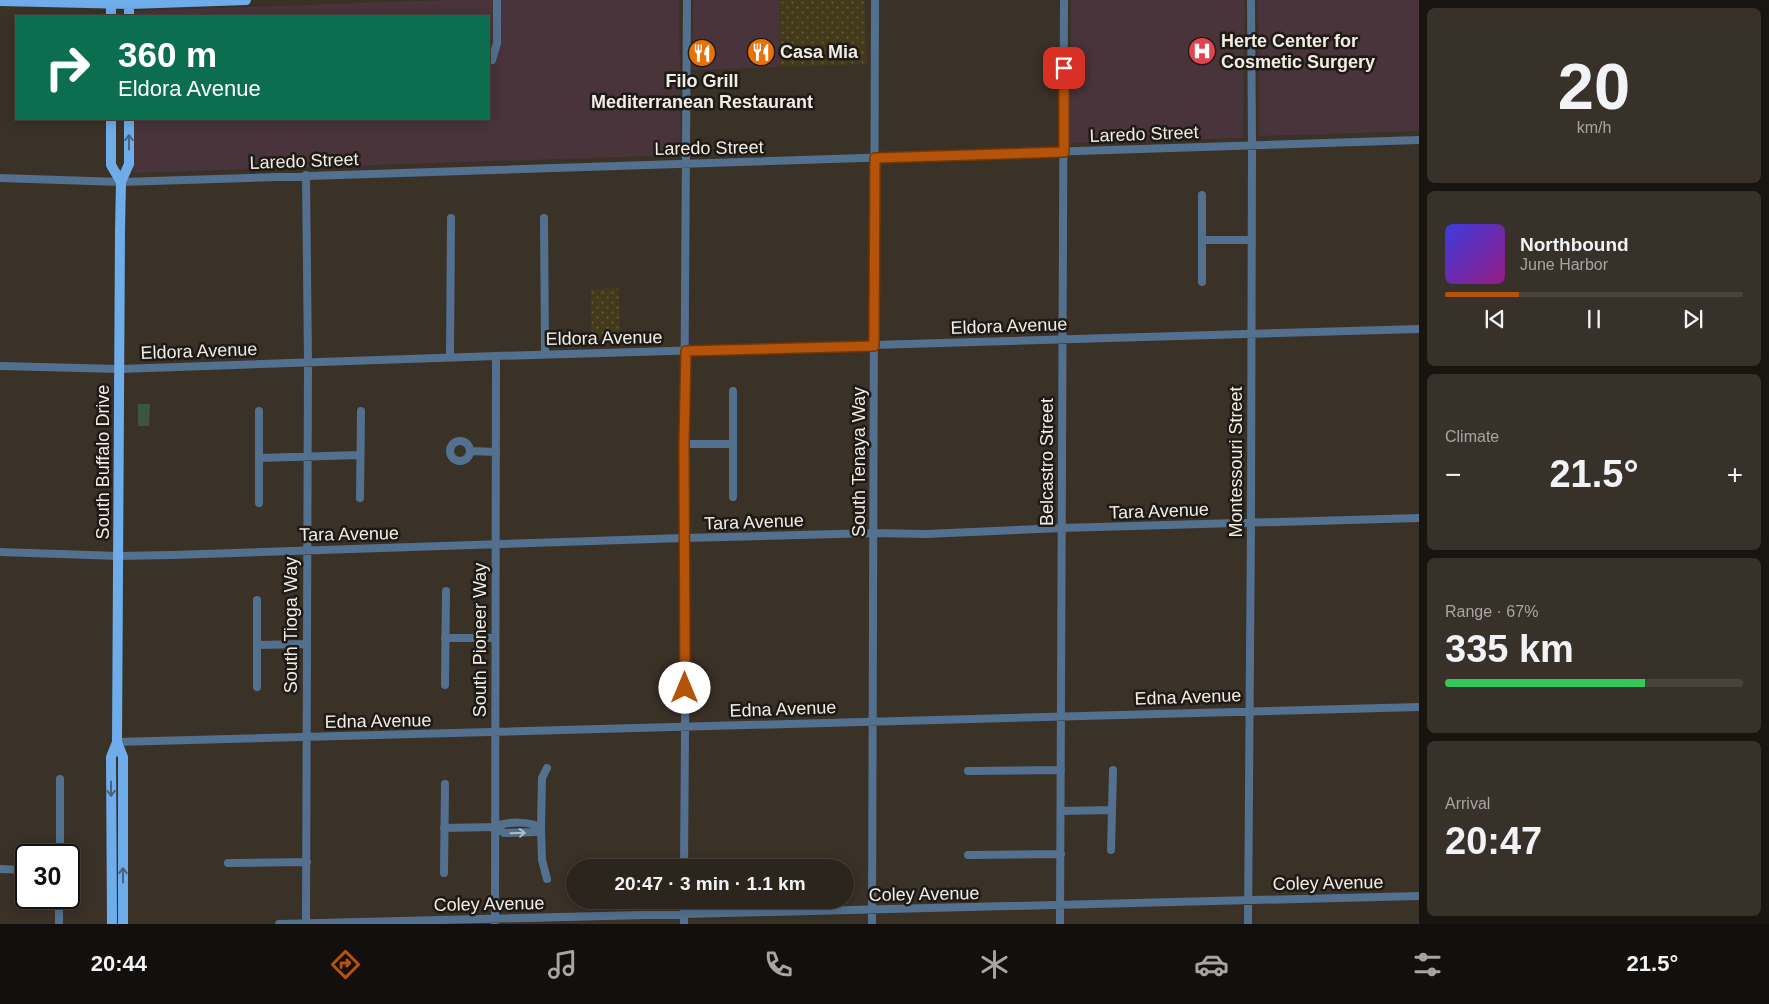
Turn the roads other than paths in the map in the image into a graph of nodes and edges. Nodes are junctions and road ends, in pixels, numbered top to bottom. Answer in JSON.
{"nodes":[{"id":1,"x":246,"y":0,"type":"edge"},
{"id":2,"x":497,"y":0,"type":"edge"},
{"id":3,"x":687,"y":0,"type":"edge"},
{"id":4,"x":875,"y":0,"type":"edge"},
{"id":5,"x":1064,"y":0,"type":"edge"},
{"id":6,"x":1251,"y":0,"type":"edge"},
{"id":7,"x":0,"y":1,"type":"edge"},
{"id":8,"x":111,"y":2,"type":"edge"},
{"id":9,"x":129,"y":2,"type":"edge"},
{"id":10,"x":111,"y":15,"type":"edge"},
{"id":11,"x":129,"y":15,"type":"edge"},
{"id":12,"x":492,"y":60,"type":"dead end"},
{"id":13,"x":111,"y":120,"type":"edge"},
{"id":14,"x":129,"y":120,"type":"edge"},
{"id":15,"x":1419,"y":140,"type":"edge"},
{"id":16,"x":1252,"y":145,"type":"junction"},
{"id":17,"x":1064,"y":152,"type":"junction"},
{"id":18,"x":875,"y":158,"type":"junction"},
{"id":19,"x":686,"y":164,"type":"junction"},
{"id":20,"x":306,"y":175,"type":"junction"},
{"id":21,"x":0,"y":178,"type":"edge"},
{"id":22,"x":121,"y":182,"type":"junction"},
{"id":23,"x":1202,"y":195,"type":"dead end"},
{"id":24,"x":451,"y":218,"type":"dead end"},
{"id":25,"x":544,"y":218,"type":"dead end"},
{"id":26,"x":1202,"y":240,"type":"junction"},
{"id":27,"x":1252,"y":240,"type":"junction"},
{"id":28,"x":1202,"y":282,"type":"dead end"},
{"id":29,"x":1419,"y":329,"type":"edge"},
{"id":30,"x":1252,"y":334,"type":"junction"},
{"id":31,"x":1063,"y":340,"type":"junction"},
{"id":32,"x":874,"y":346,"type":"junction"},
{"id":33,"x":686,"y":351,"type":"junction"},
{"id":34,"x":545,"y":354,"type":"junction"},
{"id":35,"x":496,"y":356,"type":"junction"},
{"id":36,"x":450,"y":357,"type":"junction"},
{"id":37,"x":308,"y":362,"type":"junction"},
{"id":38,"x":0,"y":366,"type":"edge"},
{"id":39,"x":120,"y":369,"type":"junction"},
{"id":40,"x":733,"y":392,"type":"dead end"},
{"id":41,"x":259,"y":410,"type":"dead end"},
{"id":42,"x":361,"y":411,"type":"dead end"},
{"id":43,"x":684,"y":444,"type":"junction"},
{"id":44,"x":733,"y":444,"type":"junction"},
{"id":45,"x":470,"y":451,"type":"dead end"},
{"id":46,"x":496,"y":452,"type":"junction"},
{"id":47,"x":360,"y":455,"type":"junction"},
{"id":48,"x":307,"y":456,"type":"junction"},
{"id":49,"x":259,"y":458,"type":"junction"},
{"id":50,"x":733,"y":497,"type":"dead end"},
{"id":51,"x":360,"y":498,"type":"dead end"},
{"id":52,"x":259,"y":503,"type":"dead end"},
{"id":53,"x":1419,"y":518,"type":"edge"},
{"id":54,"x":1251,"y":523,"type":"junction"},
{"id":55,"x":1062,"y":528,"type":"junction"},
{"id":56,"x":874,"y":533,"type":"junction"},
{"id":57,"x":684,"y":538,"type":"junction"},
{"id":58,"x":496,"y":544,"type":"junction"},
{"id":59,"x":307,"y":550,"type":"junction"},
{"id":60,"x":0,"y":552,"type":"edge"},
{"id":61,"x":119,"y":556,"type":"junction"},
{"id":62,"x":446,"y":590,"type":"dead end"},
{"id":63,"x":257,"y":600,"type":"dead end"},
{"id":64,"x":445,"y":638,"type":"junction"},
{"id":65,"x":495,"y":638,"type":"junction"},
{"id":66,"x":306,"y":644,"type":"junction"},
{"id":67,"x":257,"y":645,"type":"junction"},
{"id":68,"x":445,"y":685,"type":"dead end"},
{"id":69,"x":256,"y":687,"type":"dead end"},
{"id":70,"x":1419,"y":707,"type":"edge"},
{"id":71,"x":1248,"y":710,"type":"junction"},
{"id":72,"x":1062,"y":716,"type":"junction"},
{"id":73,"x":873,"y":721,"type":"junction"},
{"id":74,"x":684,"y":727,"type":"junction"},
{"id":75,"x":495,"y":732,"type":"junction"},
{"id":76,"x":305,"y":737,"type":"junction"},
{"id":77,"x":118,"y":742,"type":"junction"},
{"id":78,"x":548,"y":768,"type":"dead end"},
{"id":79,"x":1061,"y":770,"type":"junction"},
{"id":80,"x":1113,"y":770,"type":"dead end"},
{"id":81,"x":968,"y":772,"type":"dead end"},
{"id":82,"x":60,"y":779,"type":"dead end"},
{"id":83,"x":445,"y":784,"type":"dead end"},
{"id":84,"x":1112,"y":810,"type":"junction"},
{"id":85,"x":1061,"y":811,"type":"junction"},
{"id":86,"x":495,"y":827,"type":"junction"},
{"id":87,"x":444,"y":828,"type":"junction"},
{"id":88,"x":541,"y":828,"type":"junction"},
{"id":89,"x":60,"y":844,"type":"edge"},
{"id":90,"x":1111,"y":850,"type":"dead end"},
{"id":91,"x":1061,"y":854,"type":"junction"},
{"id":92,"x":968,"y":855,"type":"dead end"},
{"id":93,"x":684,"y":859,"type":"edge"},
{"id":94,"x":306,"y":862,"type":"junction"},
{"id":95,"x":228,"y":863,"type":"dead end"},
{"id":96,"x":0,"y":869,"type":"edge"},
{"id":97,"x":15,"y":870,"type":"edge"},
{"id":98,"x":444,"y":872,"type":"dead end"},
{"id":99,"x":547,"y":879,"type":"dead end"},
{"id":100,"x":1419,"y":896,"type":"edge"},
{"id":101,"x":1248,"y":900,"type":"junction"},
{"id":102,"x":1061,"y":906,"type":"junction"},
{"id":103,"x":59,"y":909,"type":"edge"},
{"id":104,"x":684,"y":909,"type":"edge"},
{"id":105,"x":872,"y":910,"type":"junction"},
{"id":106,"x":684,"y":915,"type":"junction"},
{"id":107,"x":495,"y":922,"type":"edge"},
{"id":108,"x":59,"y":924,"type":"edge"},
{"id":109,"x":112,"y":924,"type":"edge"},
{"id":110,"x":123,"y":924,"type":"edge"},
{"id":111,"x":279,"y":924,"type":"edge"},
{"id":112,"x":306,"y":924,"type":"edge"},
{"id":113,"x":684,"y":924,"type":"edge"},
{"id":114,"x":872,"y":924,"type":"edge"},
{"id":115,"x":1060,"y":924,"type":"edge"},
{"id":116,"x":1248,"y":924,"type":"edge"}],
"edges":[{"from":1,"to":9,"type":"main road"},
{"from":2,"to":12,"type":"street"},
{"from":3,"to":19,"type":"street"},
{"from":4,"to":18,"type":"street","name":"South Tenaya Way"},
{"from":5,"to":17,"type":"street","name":"Belcastro Street"},
{"from":6,"to":16,"type":"street","name":"Montessouri Street"},
{"from":7,"to":8,"type":"main road"},
{"from":8,"to":9,"type":"main road"},
{"from":8,"to":10,"type":"main road"},
{"from":9,"to":11,"type":"main road"},
{"from":13,"to":22,"type":"main road","name":"South Buffalo Drive"},
{"from":22,"to":14,"type":"main road","name":"South Buffalo Drive","one_way":true},
{"from":15,"to":16,"type":"street","name":"Laredo Street"},
{"from":16,"to":17,"type":"street","name":"Laredo Street"},
{"from":16,"to":27,"type":"street","name":"Montessouri Street"},
{"from":17,"to":18,"type":"street","name":"Laredo Street"},
{"from":17,"to":31,"type":"street","name":"Belcastro Street"},
{"from":18,"to":19,"type":"street","name":"Laredo Street"},
{"from":18,"to":32,"type":"street","name":"South Tenaya Way"},
{"from":19,"to":20,"type":"street","name":"Laredo Street"},
{"from":19,"to":33,"type":"street"},
{"from":20,"to":22,"type":"street","name":"Laredo Street"},
{"from":20,"to":37,"type":"street","name":"South Tioga Way"},
{"from":21,"to":22,"type":"street","name":"Laredo Street"},
{"from":22,"to":39,"type":"main road","name":"South Buffalo Drive"},
{"from":23,"to":26,"type":"street"},
{"from":24,"to":36,"type":"street"},
{"from":25,"to":34,"type":"street"},
{"from":26,"to":27,"type":"street"},
{"from":26,"to":28,"type":"street"},
{"from":27,"to":30,"type":"street","name":"Montessouri Street"},
{"from":29,"to":30,"type":"street","name":"Eldora Avenue"},
{"from":30,"to":31,"type":"street","name":"Eldora Avenue"},
{"from":30,"to":54,"type":"street","name":"Montessouri Street"},
{"from":31,"to":32,"type":"street","name":"Eldora Avenue"},
{"from":31,"to":55,"type":"street","name":"Belcastro Street"},
{"from":32,"to":33,"type":"street","name":"Eldora Avenue"},
{"from":32,"to":56,"type":"street","name":"South Tenaya Way"},
{"from":33,"to":34,"type":"street","name":"Eldora Avenue"},
{"from":33,"to":43,"type":"street"},
{"from":34,"to":35,"type":"street","name":"Eldora Avenue"},
{"from":35,"to":36,"type":"street","name":"Eldora Avenue"},
{"from":35,"to":46,"type":"street","name":"South Pioneer Way"},
{"from":36,"to":37,"type":"street","name":"Eldora Avenue"},
{"from":37,"to":39,"type":"street","name":"Eldora Avenue"},
{"from":37,"to":48,"type":"street","name":"South Tioga Way"},
{"from":38,"to":39,"type":"street","name":"Eldora Avenue"},
{"from":39,"to":61,"type":"main road","name":"South Buffalo Drive"},
{"from":40,"to":44,"type":"street"},
{"from":41,"to":49,"type":"street"},
{"from":42,"to":47,"type":"street"},
{"from":43,"to":44,"type":"street"},
{"from":43,"to":57,"type":"street"},
{"from":44,"to":50,"type":"street"},
{"from":45,"to":46,"type":"street"},
{"from":46,"to":58,"type":"street","name":"South Pioneer Way"},
{"from":47,"to":48,"type":"street"},
{"from":47,"to":51,"type":"street"},
{"from":48,"to":49,"type":"street"},
{"from":48,"to":59,"type":"street","name":"South Tioga Way"},
{"from":49,"to":52,"type":"street"},
{"from":53,"to":54,"type":"street","name":"Tara Avenue"},
{"from":54,"to":55,"type":"street","name":"Tara Avenue"},
{"from":54,"to":71,"type":"street","name":"Montessouri Street"},
{"from":55,"to":56,"type":"street","name":"Tara Avenue"},
{"from":55,"to":72,"type":"street","name":"Belcastro Street"},
{"from":56,"to":57,"type":"street","name":"Tara Avenue"},
{"from":56,"to":73,"type":"street","name":"South Tenaya Way"},
{"from":57,"to":58,"type":"street","name":"Tara Avenue"},
{"from":57,"to":74,"type":"street"},
{"from":58,"to":59,"type":"street","name":"Tara Avenue"},
{"from":58,"to":65,"type":"street","name":"South Pioneer Way"},
{"from":59,"to":61,"type":"street","name":"Tara Avenue"},
{"from":59,"to":66,"type":"street","name":"South Tioga Way"},
{"from":60,"to":61,"type":"street","name":"Tara Avenue"},
{"from":61,"to":77,"type":"main road","name":"South Buffalo Drive"},
{"from":62,"to":64,"type":"street"},
{"from":63,"to":67,"type":"street"},
{"from":64,"to":65,"type":"street"},
{"from":64,"to":68,"type":"street"},
{"from":65,"to":75,"type":"street","name":"South Pioneer Way"},
{"from":66,"to":67,"type":"street"},
{"from":66,"to":76,"type":"street","name":"South Tioga Way"},
{"from":67,"to":69,"type":"street"},
{"from":70,"to":71,"type":"street","name":"Edna Avenue"},
{"from":71,"to":72,"type":"street","name":"Edna Avenue"},
{"from":71,"to":101,"type":"street","name":"Montessouri Street"},
{"from":72,"to":73,"type":"street","name":"Edna Avenue"},
{"from":72,"to":79,"type":"street","name":"Belcastro Street"},
{"from":73,"to":74,"type":"street","name":"Edna Avenue"},
{"from":73,"to":105,"type":"street","name":"South Tenaya Way"},
{"from":74,"to":75,"type":"street","name":"Edna Avenue"},
{"from":74,"to":93,"type":"street"},
{"from":75,"to":76,"type":"street","name":"Edna Avenue"},
{"from":75,"to":86,"type":"street","name":"South Pioneer Way"},
{"from":76,"to":77,"type":"street","name":"Edna Avenue"},
{"from":76,"to":94,"type":"street","name":"South Tioga Way"},
{"from":77,"to":109,"type":"main road","name":"South Buffalo Drive","one_way":true},
{"from":110,"to":77,"type":"main road","name":"South Buffalo Drive","one_way":true},
{"from":78,"to":88,"type":"street"},
{"from":79,"to":81,"type":"street"},
{"from":79,"to":85,"type":"street","name":"Belcastro Street"},
{"from":80,"to":84,"type":"street"},
{"from":82,"to":89,"type":"street"},
{"from":83,"to":87,"type":"street"},
{"from":84,"to":85,"type":"street"},
{"from":84,"to":90,"type":"street"},
{"from":85,"to":91,"type":"street","name":"Belcastro Street"},
{"from":86,"to":87,"type":"street"},
{"from":86,"to":88,"type":"street"},
{"from":86,"to":107,"type":"street","name":"South Pioneer Way"},
{"from":87,"to":98,"type":"street"},
{"from":88,"to":99,"type":"street"},
{"from":91,"to":92,"type":"street"},
{"from":91,"to":102,"type":"street","name":"Belcastro Street"},
{"from":94,"to":95,"type":"street"},
{"from":94,"to":112,"type":"street","name":"South Tioga Way"},
{"from":96,"to":97,"type":"street"},
{"from":100,"to":101,"type":"street","name":"Coley Avenue"},
{"from":101,"to":102,"type":"street","name":"Coley Avenue"},
{"from":101,"to":116,"type":"street","name":"Montessouri Street"},
{"from":102,"to":105,"type":"street","name":"Coley Avenue"},
{"from":102,"to":115,"type":"street","name":"Belcastro Street"},
{"from":103,"to":108,"type":"street"},
{"from":104,"to":106,"type":"street"},
{"from":105,"to":106,"type":"street","name":"Coley Avenue"},
{"from":105,"to":114,"type":"street","name":"South Tenaya Way"},
{"from":106,"to":107,"type":"street","name":"Coley Avenue"},
{"from":106,"to":113,"type":"street"},
{"from":107,"to":112,"type":"street","name":"Coley Avenue"},
{"from":111,"to":112,"type":"street","name":"Coley Avenue"}]}
